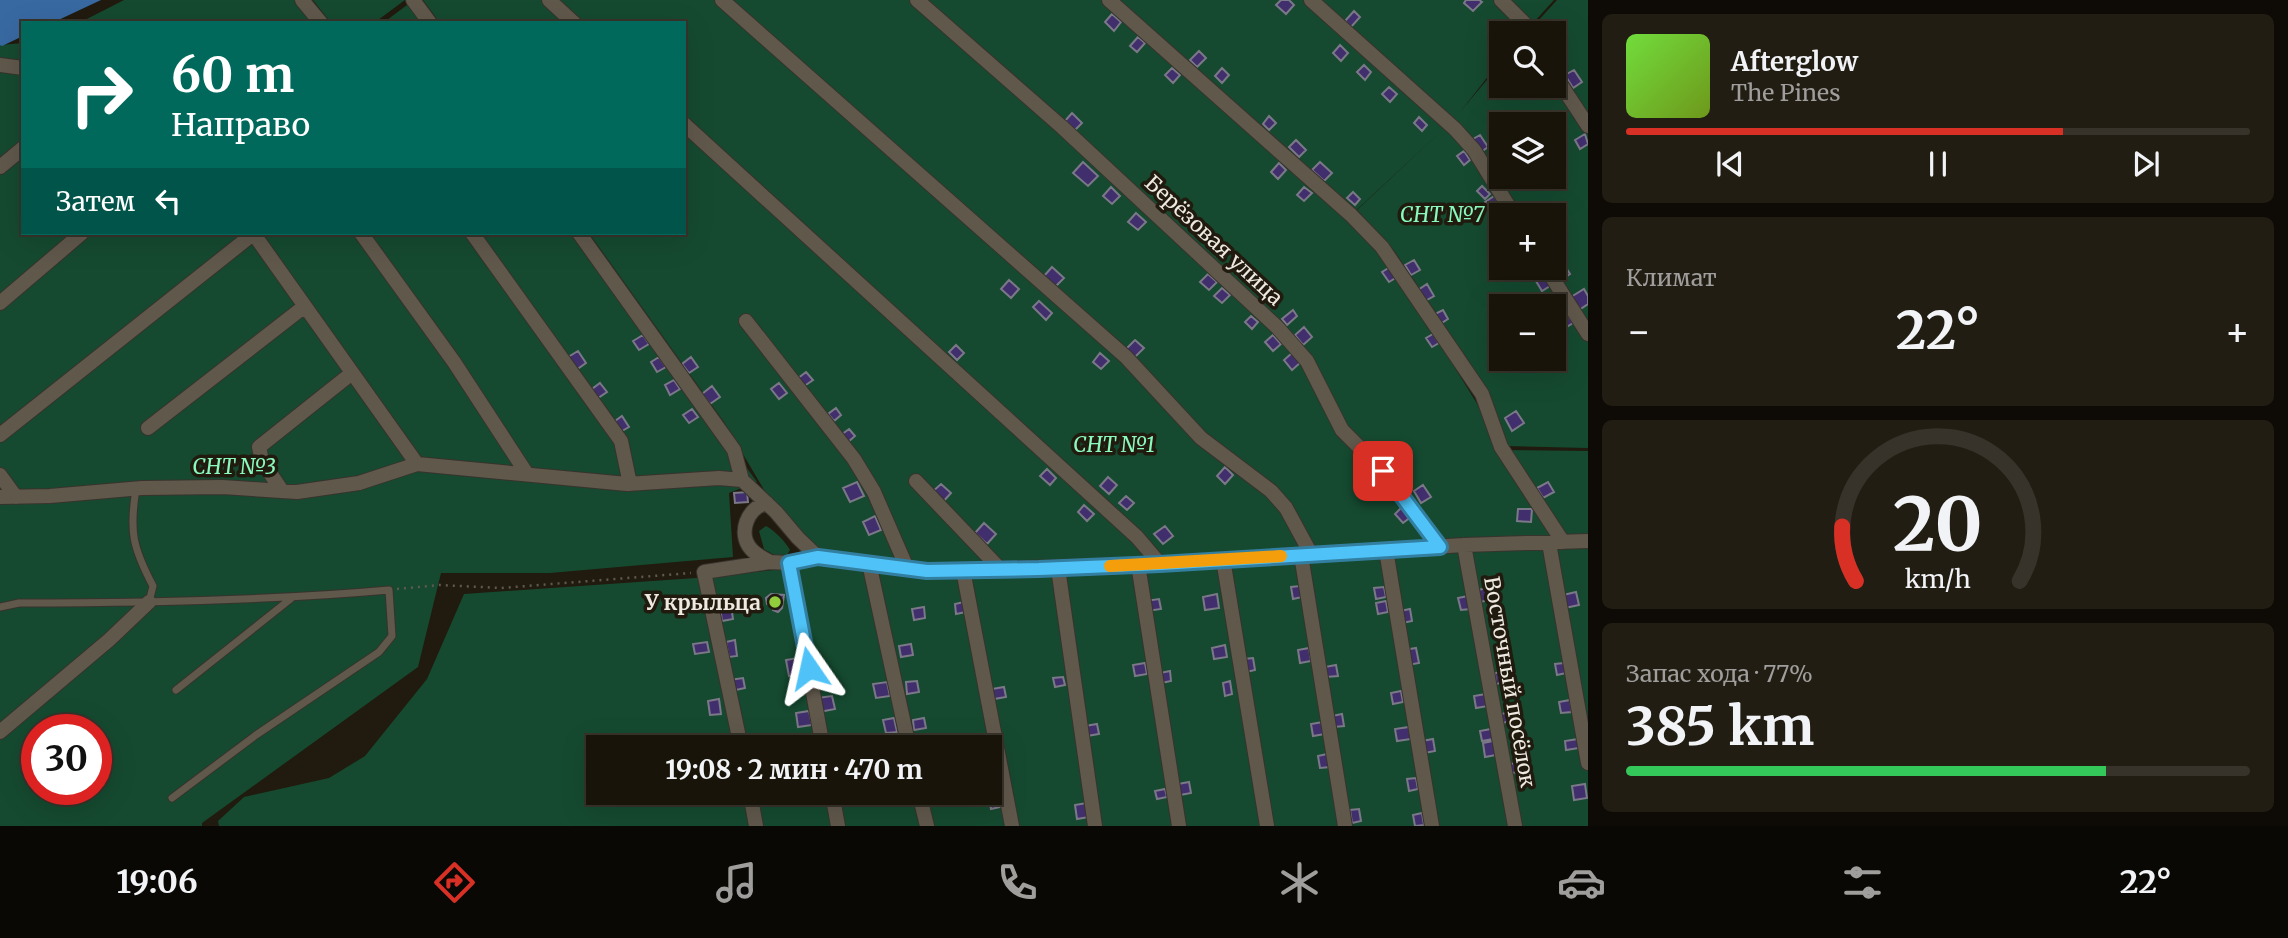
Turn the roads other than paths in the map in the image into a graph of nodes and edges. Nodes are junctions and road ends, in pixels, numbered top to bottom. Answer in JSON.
{"nodes":[{"id":1,"x":302,"y":0,"type":"edge"},
{"id":2,"x":413,"y":0,"type":"edge"},
{"id":3,"x":549,"y":0,"type":"edge"},
{"id":4,"x":722,"y":0,"type":"edge"},
{"id":5,"x":917,"y":0,"type":"edge"},
{"id":6,"x":1109,"y":0,"type":"edge"},
{"id":7,"x":1311,"y":0,"type":"edge"},
{"id":8,"x":1502,"y":0,"type":"edge"},
{"id":9,"x":319,"y":21,"type":"edge"},
{"id":10,"x":429,"y":21,"type":"edge"},
{"id":11,"x":571,"y":21,"type":"edge"},
{"id":12,"x":1522,"y":21,"type":"edge"},
{"id":13,"x":0,"y":65,"type":"edge"},
{"id":14,"x":21,"y":68,"type":"edge"},
{"id":15,"x":1566,"y":92,"type":"edge"},
{"id":16,"x":686,"y":126,"type":"edge"},
{"id":17,"x":1588,"y":126,"type":"edge"},
{"id":18,"x":21,"y":150,"type":"edge"},
{"id":19,"x":0,"y":167,"type":"edge"},
{"id":20,"x":1507,"y":203,"type":"edge"},
{"id":21,"x":80,"y":235,"type":"edge"},
{"id":22,"x":250,"y":235,"type":"edge"},
{"id":23,"x":254,"y":235,"type":"edge"},
{"id":24,"x":362,"y":235,"type":"edge"},
{"id":25,"x":473,"y":235,"type":"edge"},
{"id":26,"x":580,"y":235,"type":"edge"},
{"id":27,"x":1554,"y":280,"type":"edge"},
{"id":28,"x":0,"y":303,"type":"edge"},
{"id":29,"x":304,"y":306,"type":"junction"},
{"id":30,"x":746,"y":321,"type":"dead end"},
{"id":31,"x":1588,"y":334,"type":"edge"},
{"id":32,"x":352,"y":373,"type":"junction"},
{"id":33,"x":148,"y":428,"type":"dead end"},
{"id":34,"x":0,"y":435,"type":"edge"},
{"id":35,"x":417,"y":464,"type":"junction"},
{"id":36,"x":527,"y":474,"type":"junction"},
{"id":37,"x":0,"y":475,"type":"edge"},
{"id":38,"x":742,"y":480,"type":"junction"},
{"id":39,"x":916,"y":481,"type":"dead end"},
{"id":40,"x":630,"y":484,"type":"junction"},
{"id":41,"x":136,"y":489,"type":"junction"},
{"id":42,"x":282,"y":491,"type":"junction"},
{"id":43,"x":0,"y":497,"type":"edge"},
{"id":44,"x":16,"y":497,"type":"junction"},
{"id":45,"x":767,"y":503,"type":"junction"},
{"id":46,"x":1588,"y":541,"type":"edge"},
{"id":47,"x":1556,"y":542,"type":"junction"},
{"id":48,"x":1464,"y":545,"type":"junction"},
{"id":49,"x":1440,"y":547,"type":"junction"},
{"id":50,"x":1385,"y":550,"type":"junction"},
{"id":51,"x":1306,"y":554,"type":"junction"},
{"id":52,"x":818,"y":557,"type":"junction"},
{"id":53,"x":1223,"y":559,"type":"junction"},
{"id":54,"x":770,"y":562,"type":"junction"},
{"id":55,"x":789,"y":563,"type":"junction"},
{"id":56,"x":869,"y":563,"type":"junction"},
{"id":57,"x":1138,"y":564,"type":"junction"},
{"id":58,"x":1160,"y":564,"type":"junction"},
{"id":59,"x":907,"y":568,"type":"junction"},
{"id":60,"x":1058,"y":568,"type":"junction"},
{"id":61,"x":963,"y":570,"type":"junction"},
{"id":62,"x":1002,"y":570,"type":"junction"},
{"id":63,"x":293,"y":596,"type":"junction"},
{"id":64,"x":149,"y":602,"type":"junction"},
{"id":65,"x":0,"y":607,"type":"edge"},
{"id":66,"x":176,"y":690,"type":"dead end"},
{"id":67,"x":0,"y":732,"type":"edge"},
{"id":68,"x":739,"y":735,"type":"edge"},
{"id":69,"x":822,"y":735,"type":"edge"},
{"id":70,"x":906,"y":735,"type":"edge"},
{"id":71,"x":1588,"y":763,"type":"edge"},
{"id":72,"x":172,"y":798,"type":"dead end"},
{"id":73,"x":752,"y":805,"type":"edge"},
{"id":74,"x":834,"y":805,"type":"edge"},
{"id":75,"x":922,"y":805,"type":"edge"},
{"id":76,"x":756,"y":826,"type":"edge"},
{"id":77,"x":838,"y":826,"type":"edge"},
{"id":78,"x":927,"y":826,"type":"edge"},
{"id":79,"x":1012,"y":826,"type":"edge"},
{"id":80,"x":1095,"y":826,"type":"edge"},
{"id":81,"x":1179,"y":826,"type":"edge"},
{"id":82,"x":1267,"y":826,"type":"edge"},
{"id":83,"x":1345,"y":826,"type":"edge"},
{"id":84,"x":1432,"y":826,"type":"edge"},
{"id":85,"x":1515,"y":826,"type":"edge"}],
"edges":[{"from":1,"to":9,"type":"street"},
{"from":2,"to":10,"type":"street"},
{"from":3,"to":11,"type":"street"},
{"from":4,"to":51,"type":"street"},
{"from":5,"to":49,"type":"street","name":"Берёзовая улица"},
{"from":6,"to":47,"type":"street"},
{"from":7,"to":20,"type":"street"},
{"from":8,"to":12,"type":"street"},
{"from":13,"to":14,"type":"street"},
{"from":15,"to":17,"type":"street"},
{"from":16,"to":58,"type":"street"},
{"from":18,"to":19,"type":"street"},
{"from":21,"to":28,"type":"street"},
{"from":22,"to":34,"type":"street"},
{"from":23,"to":29,"type":"street"},
{"from":24,"to":36,"type":"street"},
{"from":25,"to":40,"type":"street"},
{"from":26,"to":38,"type":"street"},
{"from":27,"to":31,"type":"street"},
{"from":29,"to":32,"type":"street"},
{"from":29,"to":33,"type":"street"},
{"from":30,"to":59,"type":"street"},
{"from":32,"to":35,"type":"street"},
{"from":32,"to":42,"type":"street"},
{"from":35,"to":36,"type":"street"},
{"from":35,"to":42,"type":"street"},
{"from":36,"to":40,"type":"street"},
{"from":37,"to":44,"type":"street"},
{"from":38,"to":40,"type":"street"},
{"from":38,"to":45,"type":"street"},
{"from":39,"to":62,"type":"street"},
{"from":41,"to":42,"type":"street"},
{"from":41,"to":44,"type":"street"},
{"from":41,"to":64,"type":"lane"},
{"from":43,"to":44,"type":"street"},
{"from":45,"to":52,"type":"street"},
{"from":45,"to":54,"type":"street"},
{"from":46,"to":47,"type":"street"},
{"from":47,"to":48,"type":"street"},
{"from":47,"to":71,"type":"street"},
{"from":48,"to":49,"type":"street"},
{"from":48,"to":85,"type":"street","name":"Восточный посёлок"},
{"from":49,"to":50,"type":"street"},
{"from":50,"to":51,"type":"street"},
{"from":50,"to":84,"type":"street"},
{"from":51,"to":53,"type":"street"},
{"from":51,"to":83,"type":"street"},
{"from":52,"to":55,"type":"street"},
{"from":52,"to":56,"type":"street"},
{"from":53,"to":58,"type":"street"},
{"from":53,"to":82,"type":"street"},
{"from":54,"to":55,"type":"street"},
{"from":54,"to":68,"type":"street"},
{"from":55,"to":69,"type":"street"},
{"from":56,"to":59,"type":"street"},
{"from":56,"to":70,"type":"street"},
{"from":57,"to":58,"type":"street"},
{"from":57,"to":60,"type":"street"},
{"from":57,"to":81,"type":"street"},
{"from":59,"to":61,"type":"street"},
{"from":60,"to":62,"type":"street"},
{"from":60,"to":80,"type":"street"},
{"from":61,"to":62,"type":"street"},
{"from":61,"to":79,"type":"street"},
{"from":63,"to":64,"type":"lane"},
{"from":63,"to":66,"type":"lane"},
{"from":63,"to":72,"type":"lane"},
{"from":64,"to":65,"type":"lane"},
{"from":64,"to":67,"type":"street"},
{"from":73,"to":76,"type":"street"},
{"from":74,"to":77,"type":"street"},
{"from":75,"to":78,"type":"street"}]}
